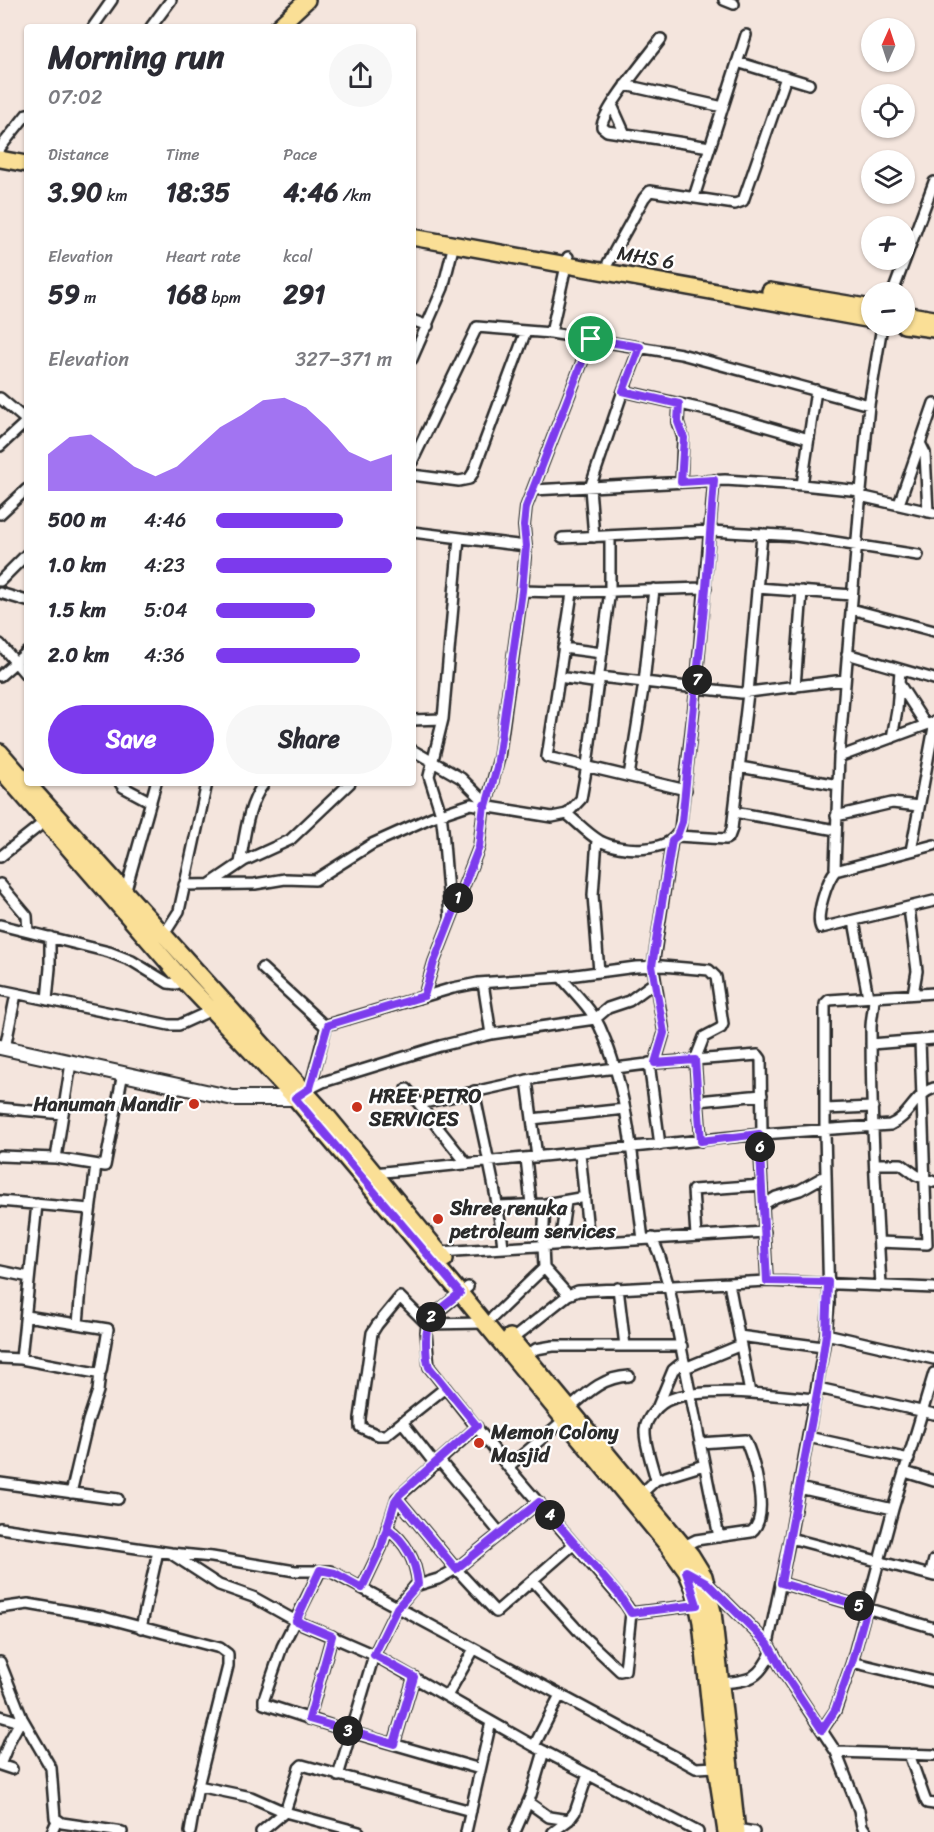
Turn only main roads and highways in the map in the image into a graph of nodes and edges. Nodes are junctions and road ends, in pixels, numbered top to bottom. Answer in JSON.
{"nodes":[{"id":1,"x":307,"y":0,"type":"edge"},
{"id":2,"x":316,"y":0,"type":"edge"},
{"id":3,"x":281,"y":24,"type":"edge"},
{"id":4,"x":291,"y":24,"type":"edge"},
{"id":5,"x":0,"y":159,"type":"edge"},
{"id":6,"x":24,"y":163,"type":"edge"},
{"id":7,"x":0,"y":165,"type":"edge"},
{"id":8,"x":24,"y":169,"type":"edge"},
{"id":9,"x":416,"y":232,"type":"edge"},
{"id":10,"x":416,"y":238,"type":"edge"},
{"id":11,"x":567,"y":260,"type":"junction"},
{"id":12,"x":861,"y":306,"type":"edge"},
{"id":13,"x":915,"y":316,"type":"edge"},
{"id":14,"x":861,"y":318,"type":"edge"},
{"id":15,"x":934,"y":319,"type":"edge"},
{"id":16,"x":915,"y":326,"type":"edge"},
{"id":17,"x":934,"y":329,"type":"edge"},
{"id":18,"x":0,"y":752,"type":"edge"},
{"id":19,"x":0,"y":769,"type":"edge"},
{"id":20,"x":24,"y":780,"type":"edge"},
{"id":21,"x":29,"y":786,"type":"edge"},
{"id":22,"x":50,"y":817,"type":"junction"},
{"id":23,"x":120,"y":898,"type":"junction"},
{"id":24,"x":303,"y":1093,"type":"junction"},
{"id":25,"x":464,"y":1290,"type":"junction"},
{"id":26,"x":508,"y":1343,"type":"junction"},
{"id":27,"x":567,"y":1414,"type":"junction"},
{"id":28,"x":733,"y":1831,"type":"edge"}],
"edges":[{"from":1,"to":3,"type":"main road"},
{"from":2,"to":4,"type":"main road"},
{"from":5,"to":6,"type":"main road"},
{"from":7,"to":8,"type":"main road"},
{"from":9,"to":11,"type":"main road"},
{"from":10,"to":11,"type":"main road","name":"MHS 6"},
{"from":11,"to":12,"type":"main road"},
{"from":11,"to":14,"type":"main road","name":"MHS 6"},
{"from":13,"to":15,"type":"main road"},
{"from":16,"to":17,"type":"main road"},
{"from":18,"to":20,"type":"main road"},
{"from":19,"to":22,"type":"main road"},
{"from":21,"to":22,"type":"main road"},
{"from":22,"to":23,"type":"main road"},
{"from":23,"to":24,"type":"main road"},
{"from":23,"to":24,"type":"main road"},
{"from":24,"to":25,"type":"main road"},
{"from":24,"to":25,"type":"main road"},
{"from":25,"to":26,"type":"main road"},
{"from":26,"to":27,"type":"main road"},
{"from":26,"to":27,"type":"main road"},
{"from":27,"to":28,"type":"main road"},
{"from":27,"to":28,"type":"main road"}]}
